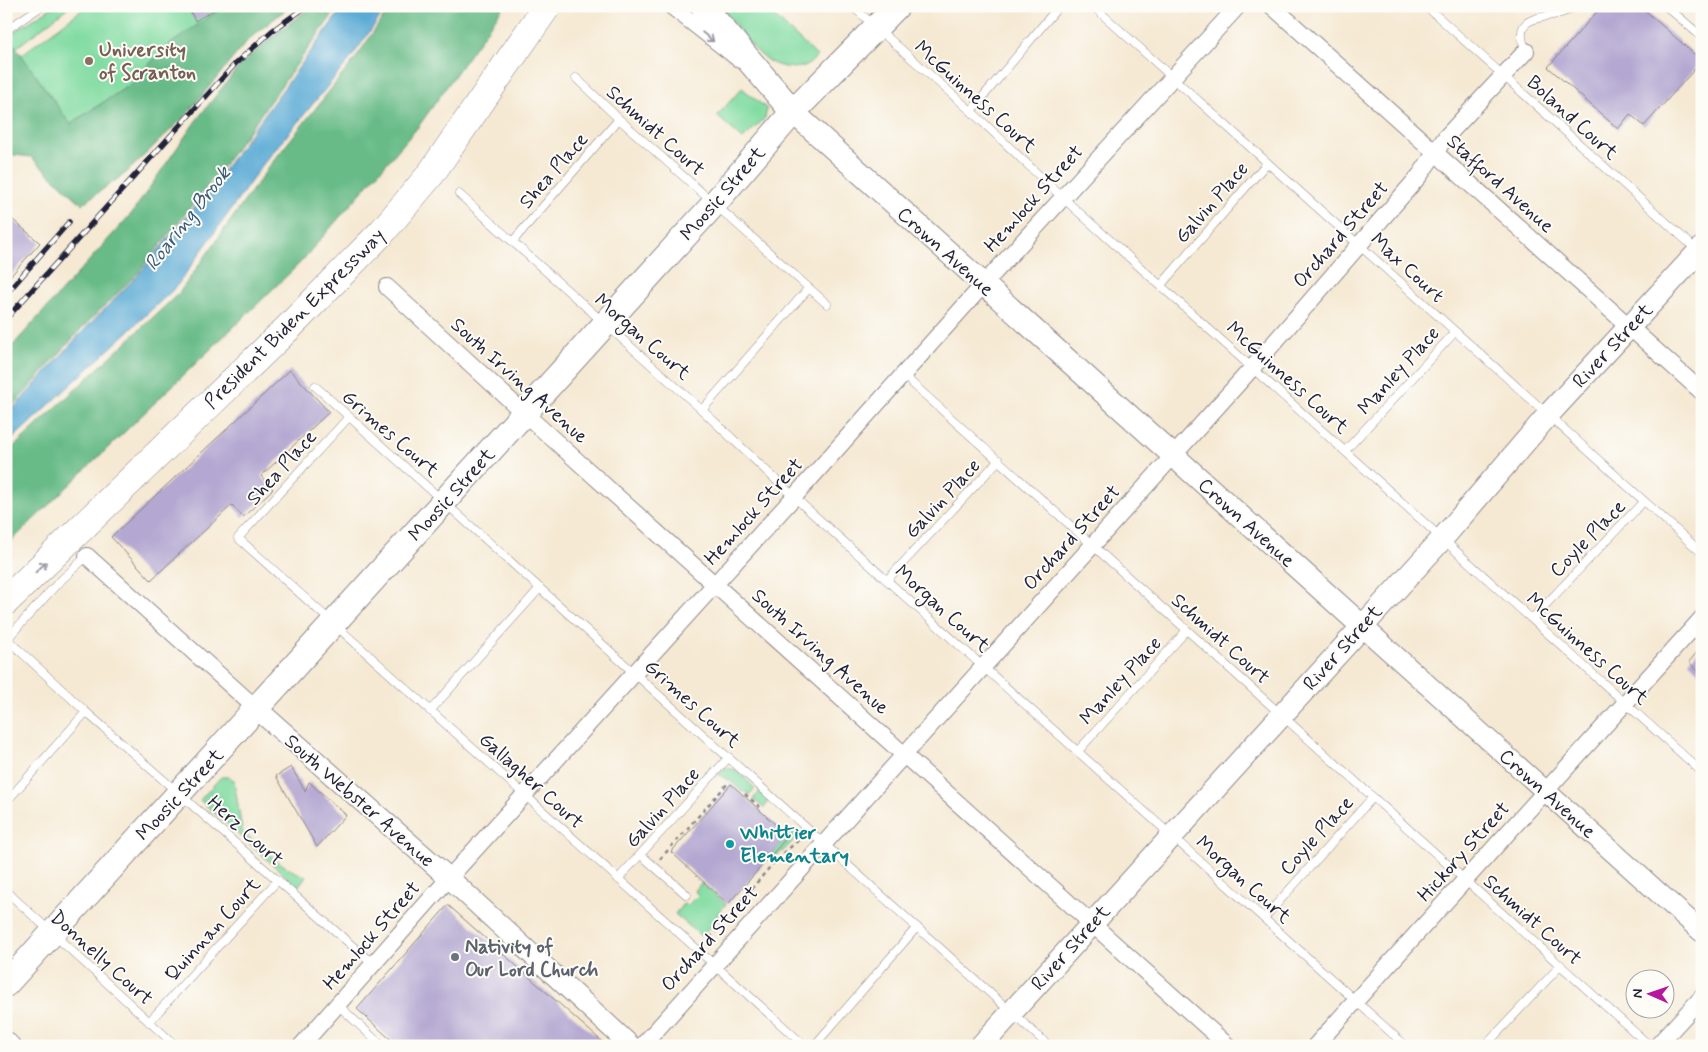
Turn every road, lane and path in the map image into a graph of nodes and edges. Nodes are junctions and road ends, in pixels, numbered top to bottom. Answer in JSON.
{"nodes":[{"id":1,"x":42,"y":6,"type":"edge"},
{"id":2,"x":529,"y":6,"type":"edge"},
{"id":3,"x":546,"y":6,"type":"edge"},
{"id":4,"x":670,"y":6,"type":"edge"},
{"id":5,"x":703,"y":6,"type":"edge"},
{"id":6,"x":852,"y":6,"type":"edge"},
{"id":7,"x":897,"y":6,"type":"edge"},
{"id":8,"x":1059,"y":6,"type":"edge"},
{"id":9,"x":1093,"y":6,"type":"edge"},
{"id":10,"x":1238,"y":6,"type":"edge"},
{"id":11,"x":1272,"y":6,"type":"edge"},
{"id":12,"x":1426,"y":6,"type":"edge"},
{"id":13,"x":1574,"y":6,"type":"edge"},
{"id":14,"x":1666,"y":6,"type":"edge"},
{"id":15,"x":877,"y":29,"type":"junction"},
{"id":16,"x":6,"y":30,"type":"edge"},
{"id":17,"x":1702,"y":37,"type":"edge"},
{"id":18,"x":1526,"y":51,"type":"joint"},
{"id":19,"x":760,"y":75,"type":"junction"},
{"id":20,"x":1172,"y":76,"type":"junction"},
{"id":21,"x":1504,"y":76,"type":"junction"},
{"id":22,"x":576,"y":78,"type":"dead end"},
{"id":23,"x":970,"y":111,"type":"junction"},
{"id":24,"x":793,"y":112,"type":"junction"},
{"id":25,"x":619,"y":119,"type":"junction"},
{"id":26,"x":1435,"y":152,"type":"junction"},
{"id":27,"x":1267,"y":163,"type":"junction"},
{"id":28,"x":459,"y":194,"type":"dead end"},
{"id":29,"x":1063,"y":198,"type":"junction"},
{"id":30,"x":714,"y":204,"type":"junction"},
{"id":31,"x":512,"y":241,"type":"junction"},
{"id":32,"x":1360,"y":244,"type":"junction"},
{"id":33,"x":1700,"y":250,"type":"edge"},
{"id":34,"x":983,"y":285,"type":"junction"},
{"id":35,"x":1161,"y":285,"type":"junction"},
{"id":36,"x":387,"y":286,"type":"dead end"},
{"id":37,"x":808,"y":289,"type":"junction"},
{"id":38,"x":827,"y":304,"type":"dead end"},
{"id":39,"x":604,"y":325,"type":"junction"},
{"id":40,"x":1629,"y":327,"type":"junction"},
{"id":41,"x":1455,"y":332,"type":"junction"},
{"id":42,"x":1252,"y":367,"type":"junction"},
{"id":43,"x":903,"y":375,"type":"junction"},
{"id":44,"x":315,"y":386,"type":"dead end"},
{"id":45,"x":1702,"y":392,"type":"edge"},
{"id":46,"x":702,"y":410,"type":"junction"},
{"id":47,"x":524,"y":413,"type":"junction"},
{"id":48,"x":1548,"y":415,"type":"junction"},
{"id":49,"x":348,"y":418,"type":"junction"},
{"id":50,"x":1345,"y":451,"type":"junction"},
{"id":51,"x":1173,"y":456,"type":"junction"},
{"id":52,"x":999,"y":460,"type":"junction"},
{"id":53,"x":794,"y":497,"type":"junction"},
{"id":54,"x":444,"y":501,"type":"junction"},
{"id":55,"x":1644,"y":501,"type":"junction"},
{"id":56,"x":238,"y":538,"type":"joint"},
{"id":57,"x":1442,"y":539,"type":"junction"},
{"id":58,"x":1092,"y":545,"type":"junction"},
{"id":59,"x":1702,"y":553,"type":"edge"},
{"id":60,"x":87,"y":556,"type":"joint"},
{"id":61,"x":6,"y":574,"type":"edge"},
{"id":62,"x":888,"y":579,"type":"junction"},
{"id":63,"x":716,"y":584,"type":"junction"},
{"id":64,"x":540,"y":588,"type":"junction"},
{"id":65,"x":6,"y":601,"type":"edge"},
{"id":66,"x":1702,"y":618,"type":"edge"},
{"id":67,"x":1532,"y":619,"type":"junction"},
{"id":68,"x":334,"y":623,"type":"junction"},
{"id":69,"x":1362,"y":626,"type":"junction"},
{"id":70,"x":1187,"y":630,"type":"junction"},
{"id":71,"x":7,"y":640,"type":"edge"},
{"id":72,"x":983,"y":666,"type":"junction"},
{"id":73,"x":635,"y":673,"type":"junction"},
{"id":74,"x":1625,"y":703,"type":"junction"},
{"id":75,"x":257,"y":709,"type":"junction"},
{"id":76,"x":430,"y":710,"type":"junction"},
{"id":77,"x":86,"y":712,"type":"junction"},
{"id":78,"x":1282,"y":714,"type":"junction"},
{"id":79,"x":1078,"y":751,"type":"junction"},
{"id":80,"x":903,"y":753,"type":"junction"},
{"id":81,"x":729,"y":757,"type":"junction"},
{"id":82,"x":1702,"y":772,"type":"edge"},
{"id":83,"x":729,"y":782,"type":"dead end"},
{"id":84,"x":1546,"y":791,"type":"junction"},
{"id":85,"x":180,"y":793,"type":"junction"},
{"id":86,"x":745,"y":794,"type":"dead end"},
{"id":87,"x":526,"y":795,"type":"junction"},
{"id":88,"x":1373,"y":797,"type":"junction"},
{"id":89,"x":6,"y":802,"type":"edge"},
{"id":90,"x":762,"y":809,"type":"dead end"},
{"id":91,"x":1172,"y":835,"type":"junction"},
{"id":92,"x":803,"y":836,"type":"dead end"},
{"id":93,"x":823,"y":842,"type":"junction"},
{"id":94,"x":641,"y":855,"type":"junction"},
{"id":95,"x":653,"y":866,"type":"junction"},
{"id":96,"x":449,"y":878,"type":"junction"},
{"id":97,"x":618,"y":879,"type":"junction"},
{"id":98,"x":278,"y":880,"type":"junction"},
{"id":99,"x":1465,"y":880,"type":"junction"},
{"id":100,"x":6,"y":891,"type":"edge"},
{"id":101,"x":687,"y":895,"type":"dead end"},
{"id":102,"x":1264,"y":918,"type":"junction"},
{"id":103,"x":1093,"y":923,"type":"junction"},
{"id":104,"x":917,"y":927,"type":"junction"},
{"id":105,"x":1702,"y":932,"type":"edge"},
{"id":106,"x":52,"y":933,"type":"junction"},
{"id":107,"x":699,"y":951,"type":"junction"},
{"id":108,"x":373,"y":964,"type":"junction"},
{"id":109,"x":714,"y":964,"type":"junction"},
{"id":110,"x":1560,"y":965,"type":"junction"},
{"id":111,"x":6,"y":984,"type":"edge"},
{"id":112,"x":1702,"y":997,"type":"edge"},
{"id":113,"x":1356,"y":1001,"type":"junction"},
{"id":114,"x":338,"y":1005,"type":"junction"},
{"id":115,"x":1011,"y":1012,"type":"junction"},
{"id":116,"x":149,"y":1022,"type":"junction"},
{"id":117,"x":6,"y":1039,"type":"edge"},
{"id":118,"x":14,"y":1046,"type":"edge"},
{"id":119,"x":176,"y":1046,"type":"edge"},
{"id":120,"x":301,"y":1046,"type":"edge"},
{"id":121,"x":382,"y":1046,"type":"edge"},
{"id":122,"x":631,"y":1046,"type":"edge"},
{"id":123,"x":642,"y":1046,"type":"edge"},
{"id":124,"x":805,"y":1046,"type":"edge"},
{"id":125,"x":814,"y":1046,"type":"edge"},
{"id":126,"x":981,"y":1046,"type":"edge"},
{"id":127,"x":1049,"y":1046,"type":"edge"},
{"id":128,"x":1228,"y":1046,"type":"edge"},
{"id":129,"x":1315,"y":1046,"type":"edge"},
{"id":130,"x":1406,"y":1046,"type":"edge"},
{"id":131,"x":1486,"y":1046,"type":"edge"},
{"id":132,"x":1650,"y":1046,"type":"edge"},
{"id":133,"x":1657,"y":1046,"type":"edge"}],
"edges":[{"from":1,"to":16,"type":"lane"},
{"from":2,"to":61,"type":"highway","name":"President Biden Expressway"},
{"from":65,"to":3,"type":"highway","name":"President Biden Expressway","one_way":true},
{"from":4,"to":19,"type":"street","one_way":true},
{"from":5,"to":19,"type":"main road"},
{"from":6,"to":15,"type":"lane","name":"McGuinness Court"},
{"from":7,"to":15,"type":"main road","name":"Moosic Street"},
{"from":8,"to":23,"type":"lane"},
{"from":9,"to":20,"type":"lane","name":"Max Court"},
{"from":10,"to":20,"type":"street","name":"Hemlock Street"},
{"from":11,"to":26,"type":"street","name":"Stafford Avenue"},
{"from":12,"to":21,"type":"lane","name":"Boland Court"},
{"from":13,"to":18,"type":"lane"},
{"from":14,"to":17,"type":"lane"},
{"from":15,"to":23,"type":"lane","name":"McGuinness Court"},
{"from":15,"to":24,"type":"main road","name":"Moosic Street"},
{"from":18,"to":21,"type":"street","name":"Orchard Street"},
{"from":19,"to":24,"type":"main road"},
{"from":20,"to":27,"type":"lane","name":"Max Court"},
{"from":20,"to":29,"type":"street","name":"Hemlock Street"},
{"from":21,"to":26,"type":"street","name":"Orchard Street"},
{"from":21,"to":33,"type":"lane","name":"Boland Court"},
{"from":22,"to":25,"type":"lane","name":"Schmidt Court"},
{"from":23,"to":29,"type":"lane","name":"McGuinness Court"},
{"from":24,"to":30,"type":"main road","name":"Moosic Street"},
{"from":24,"to":34,"type":"main road","name":"Crown Avenue"},
{"from":25,"to":30,"type":"lane","name":"Schmidt Court"},
{"from":25,"to":31,"type":"lane","name":"Shea Place"},
{"from":26,"to":32,"type":"street","name":"Orchard Street"},
{"from":26,"to":40,"type":"street","name":"Stafford Avenue"},
{"from":27,"to":32,"type":"lane","name":"Max Court"},
{"from":27,"to":35,"type":"lane","name":"Galvin Place"},
{"from":28,"to":31,"type":"lane","name":"Morgan Court"},
{"from":29,"to":34,"type":"street","name":"Hemlock Street"},
{"from":29,"to":35,"type":"lane","name":"McGuinness Court"},
{"from":30,"to":37,"type":"lane","name":"Schmidt Court"},
{"from":30,"to":39,"type":"main road","name":"Moosic Street"},
{"from":31,"to":39,"type":"lane","name":"Morgan Court"},
{"from":32,"to":41,"type":"lane","name":"Max Court"},
{"from":32,"to":42,"type":"street","name":"Orchard Street"},
{"from":33,"to":40,"type":"main road","name":"River Street"},
{"from":34,"to":43,"type":"street","name":"Hemlock Street"},
{"from":34,"to":51,"type":"main road","name":"Crown Avenue"},
{"from":35,"to":42,"type":"lane","name":"McGuinness Court"},
{"from":36,"to":47,"type":"street","name":"South Irving Avenue"},
{"from":37,"to":38,"type":"lane","name":"Schmidt Court"},
{"from":37,"to":46,"type":"lane"},
{"from":39,"to":46,"type":"lane","name":"Morgan Court"},
{"from":39,"to":47,"type":"main road","name":"Moosic Street"},
{"from":40,"to":45,"type":"street","name":"Stafford Avenue"},
{"from":40,"to":48,"type":"main road","name":"River Street"},
{"from":41,"to":48,"type":"lane","name":"Max Court"},
{"from":41,"to":50,"type":"lane","name":"Manley Place"},
{"from":42,"to":50,"type":"lane","name":"McGuinness Court"},
{"from":42,"to":51,"type":"street","name":"Orchard Street"},
{"from":43,"to":52,"type":"lane","name":"Schmidt Court"},
{"from":43,"to":53,"type":"street","name":"Hemlock Street"},
{"from":44,"to":49,"type":"lane","name":"Grimes Court"},
{"from":46,"to":53,"type":"lane","name":"Morgan Court"},
{"from":47,"to":54,"type":"main road","name":"Moosic Street"},
{"from":47,"to":63,"type":"street","name":"South Irving Avenue"},
{"from":48,"to":55,"type":"lane","name":"Max Court"},
{"from":48,"to":57,"type":"main road","name":"River Street"},
{"from":49,"to":54,"type":"lane","name":"Grimes Court"},
{"from":49,"to":56,"type":"lane","name":"Shea Place"},
{"from":50,"to":57,"type":"lane","name":"McGuinness Court"},
{"from":51,"to":58,"type":"street","name":"Orchard Street"},
{"from":51,"to":69,"type":"main road","name":"Crown Avenue"},
{"from":52,"to":58,"type":"lane","name":"Schmidt Court"},
{"from":52,"to":62,"type":"lane","name":"Galvin Place"},
{"from":53,"to":62,"type":"lane","name":"Morgan Court"},
{"from":53,"to":63,"type":"street","name":"Hemlock Street"},
{"from":54,"to":64,"type":"lane","name":"Grimes Court"},
{"from":54,"to":68,"type":"main road","name":"Moosic Street"},
{"from":55,"to":59,"type":"lane","name":"Max Court"},
{"from":55,"to":67,"type":"lane","name":"Coyle Place"},
{"from":56,"to":68,"type":"lane","name":"Gallagher Court"},
{"from":57,"to":67,"type":"lane","name":"McGuinness Court"},
{"from":57,"to":69,"type":"main road","name":"River Street"},
{"from":58,"to":70,"type":"lane","name":"Schmidt Court"},
{"from":58,"to":72,"type":"street","name":"Orchard Street"},
{"from":60,"to":71,"type":"lane"},
{"from":60,"to":75,"type":"street","name":"South Webster Avenue"},
{"from":62,"to":72,"type":"lane","name":"Morgan Court"},
{"from":63,"to":73,"type":"street","name":"Hemlock Street"},
{"from":63,"to":80,"type":"street","name":"South Irving Avenue"},
{"from":64,"to":73,"type":"lane","name":"Grimes Court"},
{"from":64,"to":76,"type":"lane"},
{"from":66,"to":74,"type":"street","name":"Hickory Street"},
{"from":67,"to":74,"type":"lane","name":"McGuinness Court"},
{"from":68,"to":75,"type":"main road","name":"Moosic Street"},
{"from":68,"to":76,"type":"lane","name":"Gallagher Court"},
{"from":69,"to":78,"type":"main road","name":"River Street"},
{"from":69,"to":84,"type":"street","name":"Crown Avenue"},
{"from":70,"to":78,"type":"lane","name":"Schmidt Court"},
{"from":70,"to":79,"type":"lane","name":"Manley Place"},
{"from":71,"to":77,"type":"lane","name":"Herz Court"},
{"from":72,"to":79,"type":"lane","name":"Morgan Court"},
{"from":72,"to":80,"type":"street","name":"Orchard Street"},
{"from":73,"to":81,"type":"lane","name":"Grimes Court"},
{"from":73,"to":87,"type":"street","name":"Hemlock Street"},
{"from":74,"to":82,"type":"lane","name":"McGuinness Court"},
{"from":74,"to":84,"type":"street","name":"Hickory Street"},
{"from":75,"to":85,"type":"main road","name":"Moosic Street"},
{"from":75,"to":96,"type":"street","name":"South Webster Avenue"},
{"from":76,"to":87,"type":"lane","name":"Gallagher Court"},
{"from":77,"to":85,"type":"lane","name":"Herz Court"},
{"from":77,"to":89,"type":"lane"},
{"from":78,"to":88,"type":"lane","name":"Schmidt Court"},
{"from":78,"to":91,"type":"main road","name":"River Street"},
{"from":79,"to":91,"type":"lane","name":"Morgan Court"},
{"from":80,"to":93,"type":"street","name":"Orchard Street"},
{"from":80,"to":103,"type":"street","name":"South Irving Avenue"},
{"from":81,"to":93,"type":"lane","name":"Grimes Court"},
{"from":81,"to":94,"type":"lane","name":"Galvin Place"},
{"from":83,"to":95,"type":"path"},
{"from":84,"to":99,"type":"street","name":"Hickory Street"},
{"from":84,"to":105,"type":"street","name":"Crown Avenue"},
{"from":85,"to":98,"type":"lane","name":"Herz Court"},
{"from":85,"to":106,"type":"main road","name":"Moosic Street"},
{"from":86,"to":90,"type":"path"},
{"from":87,"to":96,"type":"street","name":"Hemlock Street"},
{"from":87,"to":97,"type":"lane","name":"Gallagher Court"},
{"from":88,"to":99,"type":"lane","name":"Schmidt Court"},
{"from":88,"to":102,"type":"lane","name":"Coyle Place"},
{"from":91,"to":102,"type":"lane","name":"Morgan Court"},
{"from":91,"to":103,"type":"main road","name":"River Street"},
{"from":92,"to":107,"type":"path"},
{"from":93,"to":104,"type":"lane","name":"Grimes Court"},
{"from":93,"to":109,"type":"street","name":"Orchard Street"},
{"from":94,"to":95,"type":"lane"},
{"from":94,"to":97,"type":"lane","name":"Galvin Place"},
{"from":95,"to":101,"type":"lane"},
{"from":96,"to":108,"type":"street","name":"Hemlock Street"},
{"from":96,"to":122,"type":"street","name":"South Webster Avenue"},
{"from":97,"to":107,"type":"lane","name":"Gallagher Court"},
{"from":98,"to":108,"type":"lane","name":"Herz Court"},
{"from":98,"to":116,"type":"lane","name":"Quinnan Court"},
{"from":99,"to":110,"type":"lane","name":"Schmidt Court"},
{"from":99,"to":113,"type":"street","name":"Hickory Street"},
{"from":100,"to":106,"type":"lane","name":"Donnelly Court"},
{"from":102,"to":113,"type":"lane","name":"Morgan Court"},
{"from":103,"to":115,"type":"main road","name":"River Street"},
{"from":103,"to":128,"type":"street","name":"South Irving Avenue"},
{"from":104,"to":115,"type":"lane","name":"Grimes Court"},
{"from":104,"to":125,"type":"lane"},
{"from":106,"to":111,"type":"main road","name":"Moosic Street"},
{"from":106,"to":116,"type":"lane","name":"Donnelly Court"},
{"from":107,"to":109,"type":"lane","name":"Gallagher Court"},
{"from":108,"to":114,"type":"street","name":"Hemlock Street"},
{"from":109,"to":123,"type":"street","name":"Orchard Street"},
{"from":109,"to":124,"type":"lane","name":"Gallagher Court"},
{"from":110,"to":131,"type":"lane"},
{"from":110,"to":132,"type":"lane","name":"Schmidt Court"},
{"from":112,"to":133,"type":"street"},
{"from":113,"to":129,"type":"street","name":"Hickory Street"},
{"from":113,"to":130,"type":"lane","name":"Morgan Court"},
{"from":114,"to":120,"type":"street","name":"Hemlock Street"},
{"from":114,"to":121,"type":"lane"},
{"from":115,"to":126,"type":"main road","name":"River Street"},
{"from":115,"to":127,"type":"lane","name":"Grimes Court"},
{"from":116,"to":119,"type":"lane","name":"Donnelly Court"},
{"from":117,"to":118,"type":"street"}]}
